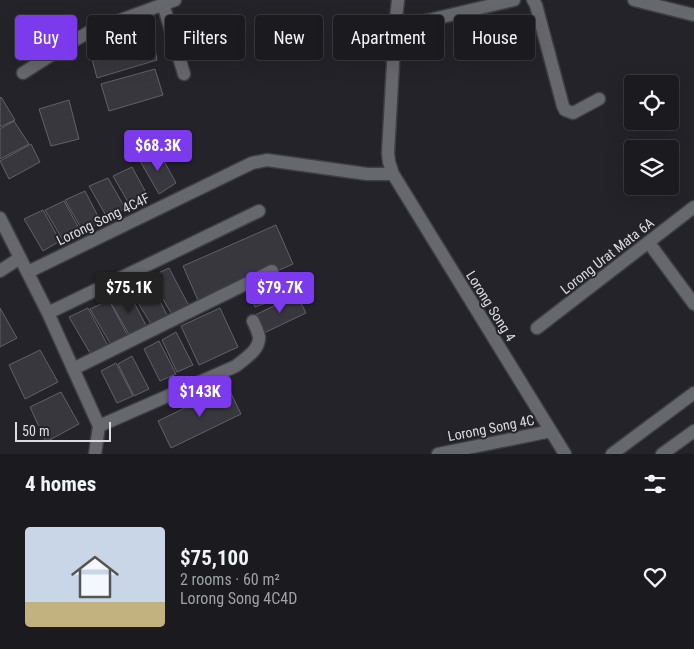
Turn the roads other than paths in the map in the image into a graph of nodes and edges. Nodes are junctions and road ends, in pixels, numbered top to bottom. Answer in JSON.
{"nodes":[{"id":1,"x":398,"y":0,"type":"edge"},
{"id":2,"x":514,"y":0,"type":"edge"},
{"id":3,"x":533,"y":0,"type":"edge"},
{"id":4,"x":634,"y":0,"type":"edge"},
{"id":5,"x":169,"y":2,"type":"edge"},
{"id":6,"x":396,"y":15,"type":"edge"},
{"id":7,"x":694,"y":15,"type":"edge"},
{"id":8,"x":444,"y":16,"type":"edge"},
{"id":9,"x":393,"y":60,"type":"edge"},
{"id":10,"x":23,"y":73,"type":"dead end"},
{"id":11,"x":184,"y":74,"type":"dead end"},
{"id":12,"x":599,"y":99,"type":"dead end"},
{"id":13,"x":392,"y":174,"type":"junction"},
{"id":14,"x":694,"y":207,"type":"edge"},
{"id":15,"x":259,"y":211,"type":"dead end"},
{"id":16,"x":0,"y":218,"type":"edge"},
{"id":17,"x":649,"y":242,"type":"junction"},
{"id":18,"x":20,"y":258,"type":"junction"},
{"id":19,"x":0,"y":271,"type":"edge"},
{"id":20,"x":272,"y":271,"type":"dead end"},
{"id":21,"x":28,"y":272,"type":"junction"},
{"id":22,"x":694,"y":304,"type":"edge"},
{"id":23,"x":48,"y":313,"type":"junction"},
{"id":24,"x":252,"y":321,"type":"dead end"},
{"id":25,"x":537,"y":328,"type":"dead end"},
{"id":26,"x":72,"y":368,"type":"junction"},
{"id":27,"x":694,"y":393,"type":"edge"},
{"id":28,"x":98,"y":426,"type":"junction"},
{"id":29,"x":551,"y":431,"type":"junction"},
{"id":30,"x":694,"y":431,"type":"edge"},
{"id":31,"x":95,"y":454,"type":"edge"},
{"id":32,"x":438,"y":454,"type":"edge"},
{"id":33,"x":565,"y":454,"type":"edge"},
{"id":34,"x":612,"y":454,"type":"edge"},
{"id":35,"x":662,"y":454,"type":"edge"}],
"edges":[{"from":1,"to":6,"type":"street"},
{"from":2,"to":8,"type":"street"},
{"from":3,"to":12,"type":"street"},
{"from":4,"to":7,"type":"street"},
{"from":5,"to":10,"type":"street"},
{"from":5,"to":11,"type":"street"},
{"from":9,"to":13,"type":"street"},
{"from":13,"to":21,"type":"street","name":"Lorong Song 4C4F"},
{"from":13,"to":29,"type":"street","name":"Lorong Song 4"},
{"from":14,"to":17,"type":"street","name":"Lorong Urat Mata 6A"},
{"from":15,"to":23,"type":"street"},
{"from":16,"to":18,"type":"street"},
{"from":17,"to":22,"type":"street"},
{"from":17,"to":25,"type":"street","name":"Lorong Urat Mata 6A"},
{"from":18,"to":19,"type":"street"},
{"from":18,"to":21,"type":"street"},
{"from":20,"to":26,"type":"street"},
{"from":21,"to":23,"type":"street"},
{"from":23,"to":26,"type":"street"},
{"from":24,"to":28,"type":"street"},
{"from":26,"to":28,"type":"street"},
{"from":27,"to":34,"type":"street"},
{"from":28,"to":31,"type":"street"},
{"from":29,"to":32,"type":"street","name":"Lorong Song 4C"},
{"from":29,"to":33,"type":"street","name":"Lorong Song 4"},
{"from":30,"to":35,"type":"street"}]}
